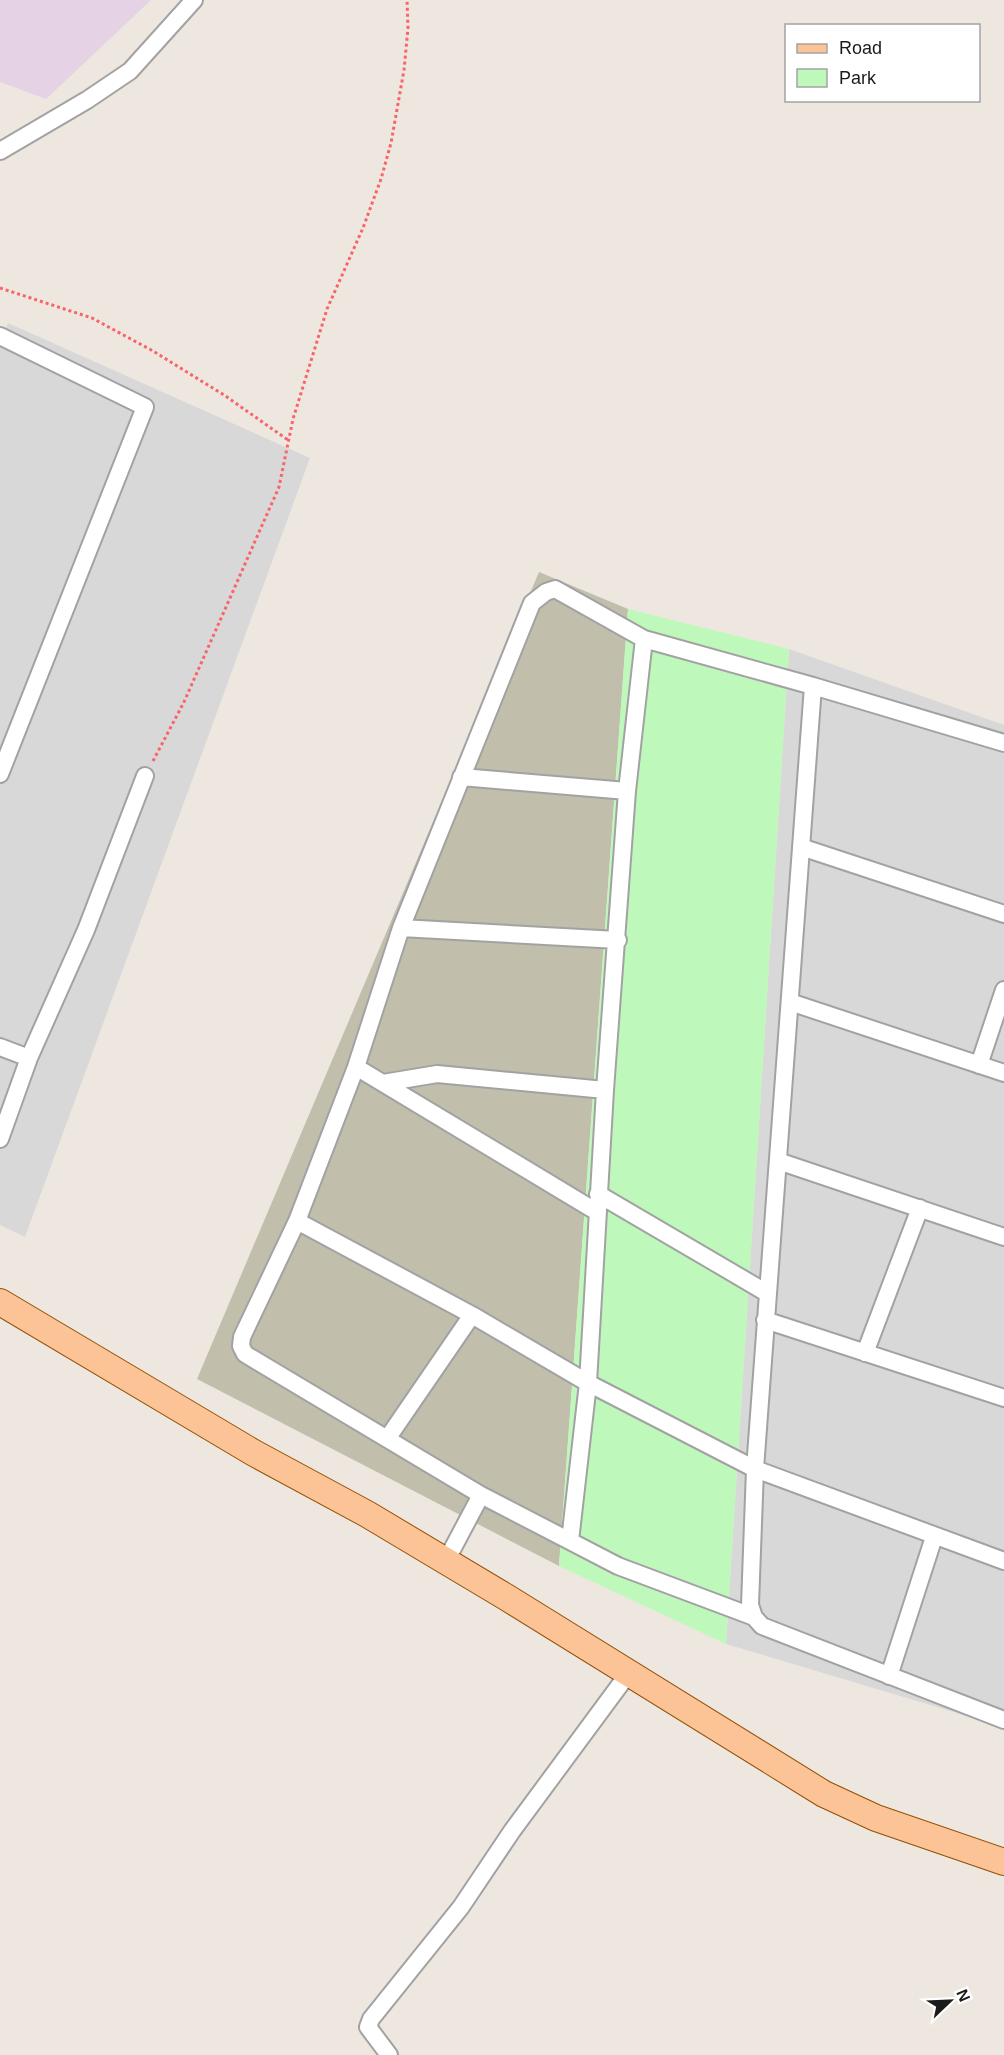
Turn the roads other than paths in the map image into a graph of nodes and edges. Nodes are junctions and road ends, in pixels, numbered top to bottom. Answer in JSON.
{"nodes":[{"id":1,"x":194,"y":0,"type":"edge"},
{"id":2,"x":0,"y":151,"type":"edge"},
{"id":3,"x":0,"y":336,"type":"edge"},
{"id":4,"x":644,"y":639,"type":"junction"},
{"id":5,"x":813,"y":686,"type":"junction"},
{"id":6,"x":1004,"y":743,"type":"edge"},
{"id":7,"x":0,"y":774,"type":"edge"},
{"id":8,"x":145,"y":776,"type":"road end"},
{"id":9,"x":461,"y":777,"type":"junction"},
{"id":10,"x":627,"y":791,"type":"junction"},
{"id":11,"x":801,"y":847,"type":"junction"},
{"id":12,"x":1004,"y":914,"type":"edge"},
{"id":13,"x":401,"y":928,"type":"junction"},
{"id":14,"x":618,"y":940,"type":"junction"},
{"id":15,"x":1004,"y":990,"type":"edge"},
{"id":16,"x":790,"y":1002,"type":"junction"},
{"id":17,"x":0,"y":1047,"type":"edge"},
{"id":18,"x":29,"y":1058,"type":"junction"},
{"id":19,"x":979,"y":1065,"type":"junction"},
{"id":20,"x":356,"y":1067,"type":"junction"},
{"id":21,"x":1004,"y":1073,"type":"edge"},
{"id":22,"x":383,"y":1083,"type":"junction"},
{"id":23,"x":605,"y":1090,"type":"junction"},
{"id":24,"x":0,"y":1139,"type":"edge"},
{"id":25,"x":778,"y":1161,"type":"junction"},
{"id":26,"x":598,"y":1194,"type":"junction"},
{"id":27,"x":920,"y":1208,"type":"junction"},
{"id":28,"x":597,"y":1212,"type":"junction"},
{"id":29,"x":297,"y":1221,"type":"junction"},
{"id":30,"x":1004,"y":1237,"type":"edge"},
{"id":31,"x":767,"y":1293,"type":"junction"},
{"id":32,"x":0,"y":1302,"type":"edge"},
{"id":33,"x":472,"y":1315,"type":"junction"},
{"id":34,"x":765,"y":1320,"type":"junction"},
{"id":35,"x":865,"y":1353,"type":"junction"},
{"id":36,"x":588,"y":1383,"type":"junction"},
{"id":37,"x":1004,"y":1398,"type":"edge"},
{"id":38,"x":387,"y":1439,"type":"junction"},
{"id":39,"x":755,"y":1469,"type":"junction"},
{"id":40,"x":481,"y":1495,"type":"junction"},
{"id":41,"x":934,"y":1537,"type":"junction"},
{"id":42,"x":570,"y":1541,"type":"junction"},
{"id":43,"x":446,"y":1561,"type":"junction"},
{"id":44,"x":1004,"y":1561,"type":"edge"},
{"id":45,"x":754,"y":1617,"type":"junction"},
{"id":46,"x":628,"y":1674,"type":"junction"},
{"id":47,"x":889,"y":1676,"type":"junction"},
{"id":48,"x":1004,"y":1720,"type":"edge"},
{"id":49,"x":1004,"y":1862,"type":"edge"},
{"id":50,"x":389,"y":2055,"type":"edge"}],
"edges":[{"from":1,"to":2,"type":"street"},
{"from":3,"to":7,"type":"street"},
{"from":4,"to":5,"type":"street"},
{"from":4,"to":9,"type":"street"},
{"from":4,"to":10,"type":"street"},
{"from":5,"to":6,"type":"street"},
{"from":5,"to":11,"type":"street"},
{"from":8,"to":18,"type":"street"},
{"from":9,"to":10,"type":"street"},
{"from":9,"to":13,"type":"street"},
{"from":10,"to":14,"type":"street"},
{"from":11,"to":12,"type":"street"},
{"from":11,"to":16,"type":"street"},
{"from":13,"to":14,"type":"street"},
{"from":13,"to":20,"type":"street"},
{"from":14,"to":23,"type":"street"},
{"from":15,"to":19,"type":"street"},
{"from":16,"to":19,"type":"street"},
{"from":16,"to":25,"type":"street"},
{"from":17,"to":18,"type":"street"},
{"from":18,"to":24,"type":"street"},
{"from":19,"to":21,"type":"street"},
{"from":20,"to":22,"type":"street"},
{"from":20,"to":29,"type":"street"},
{"from":22,"to":23,"type":"street"},
{"from":22,"to":28,"type":"street"},
{"from":23,"to":26,"type":"street"},
{"from":25,"to":27,"type":"street"},
{"from":25,"to":31,"type":"street"},
{"from":26,"to":28,"type":"street"},
{"from":26,"to":31,"type":"street"},
{"from":27,"to":30,"type":"street"},
{"from":27,"to":35,"type":"street"},
{"from":28,"to":36,"type":"street"},
{"from":29,"to":33,"type":"street"},
{"from":29,"to":38,"type":"street"},
{"from":31,"to":34,"type":"street"},
{"from":32,"to":43,"type":"main road"},
{"from":33,"to":36,"type":"street"},
{"from":33,"to":38,"type":"street"},
{"from":34,"to":35,"type":"street"},
{"from":34,"to":39,"type":"street"},
{"from":35,"to":37,"type":"street"},
{"from":36,"to":39,"type":"street"},
{"from":36,"to":42,"type":"street"},
{"from":38,"to":40,"type":"street"},
{"from":39,"to":41,"type":"street"},
{"from":39,"to":45,"type":"street"},
{"from":40,"to":42,"type":"street"},
{"from":40,"to":43,"type":"street"},
{"from":41,"to":44,"type":"street"},
{"from":41,"to":47,"type":"street"},
{"from":42,"to":45,"type":"street"},
{"from":43,"to":46,"type":"main road"},
{"from":45,"to":47,"type":"street"},
{"from":46,"to":49,"type":"main road"},
{"from":46,"to":50,"type":"street"},
{"from":47,"to":48,"type":"street"}]}
